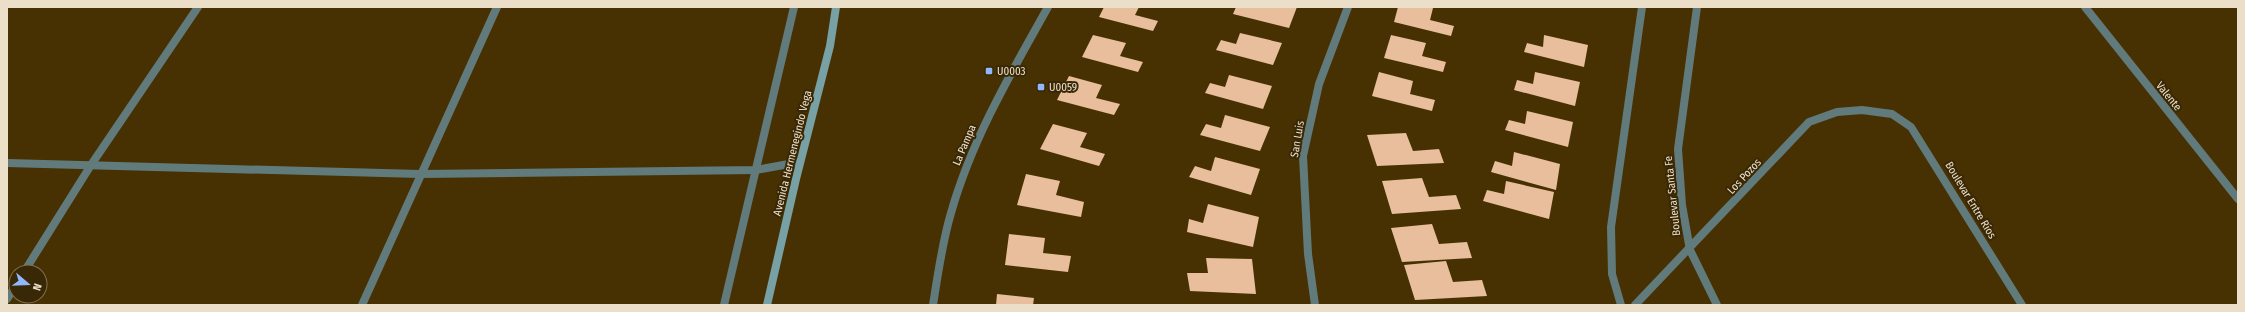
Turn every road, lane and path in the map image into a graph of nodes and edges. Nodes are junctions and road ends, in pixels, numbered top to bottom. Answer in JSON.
{"nodes":[{"id":1,"x":198,"y":7,"type":"edge"},
{"id":2,"x":496,"y":7,"type":"edge"},
{"id":3,"x":794,"y":7,"type":"edge"},
{"id":4,"x":836,"y":7,"type":"edge"},
{"id":5,"x":1048,"y":7,"type":"edge"},
{"id":6,"x":1348,"y":7,"type":"edge"},
{"id":7,"x":1642,"y":7,"type":"edge"},
{"id":8,"x":1697,"y":7,"type":"edge"},
{"id":9,"x":2085,"y":7,"type":"edge"},
{"id":10,"x":1892,"y":114,"type":"joint"},
{"id":11,"x":800,"y":162,"type":"junction"},
{"id":12,"x":7,"y":163,"type":"edge"},
{"id":13,"x":91,"y":165,"type":"junction"},
{"id":14,"x":756,"y":170,"type":"junction"},
{"id":15,"x":420,"y":174,"type":"junction"},
{"id":16,"x":2238,"y":199,"type":"edge"},
{"id":17,"x":1690,"y":250,"type":"junction"},
{"id":18,"x":29,"y":264,"type":"edge"},
{"id":19,"x":362,"y":305,"type":"edge"},
{"id":20,"x":724,"y":305,"type":"edge"},
{"id":21,"x":767,"y":305,"type":"edge"},
{"id":22,"x":933,"y":305,"type":"edge"},
{"id":23,"x":1315,"y":305,"type":"edge"},
{"id":24,"x":1621,"y":305,"type":"edge"},
{"id":25,"x":1635,"y":305,"type":"edge"},
{"id":26,"x":1717,"y":305,"type":"edge"},
{"id":27,"x":2022,"y":305,"type":"edge"}],
"edges":[{"from":1,"to":13,"type":"street"},
{"from":2,"to":15,"type":"street"},
{"from":3,"to":14,"type":"street"},
{"from":4,"to":11,"type":"street","name":"Avenida Hermenegindo Vega"},
{"from":5,"to":22,"type":"street","name":"La Pampa"},
{"from":6,"to":23,"type":"street","name":"San Luis"},
{"from":7,"to":24,"type":"street"},
{"from":8,"to":17,"type":"street","name":"Boulevar Santa Fe"},
{"from":9,"to":16,"type":"street","name":"Valente"},
{"from":10,"to":17,"type":"street","name":"Los Pozos"},
{"from":10,"to":27,"type":"street","name":"Boulevar Entre Ríos"},
{"from":11,"to":14,"type":"street"},
{"from":11,"to":21,"type":"street","name":"Avenida Hermenegindo Vega"},
{"from":12,"to":13,"type":"street"},
{"from":13,"to":15,"type":"street"},
{"from":13,"to":18,"type":"street"},
{"from":14,"to":15,"type":"street"},
{"from":14,"to":20,"type":"street"},
{"from":15,"to":19,"type":"street"},
{"from":17,"to":25,"type":"street","name":"Los Pozos"},
{"from":17,"to":26,"type":"street","name":"Boulevar Santa Fe"}]}
